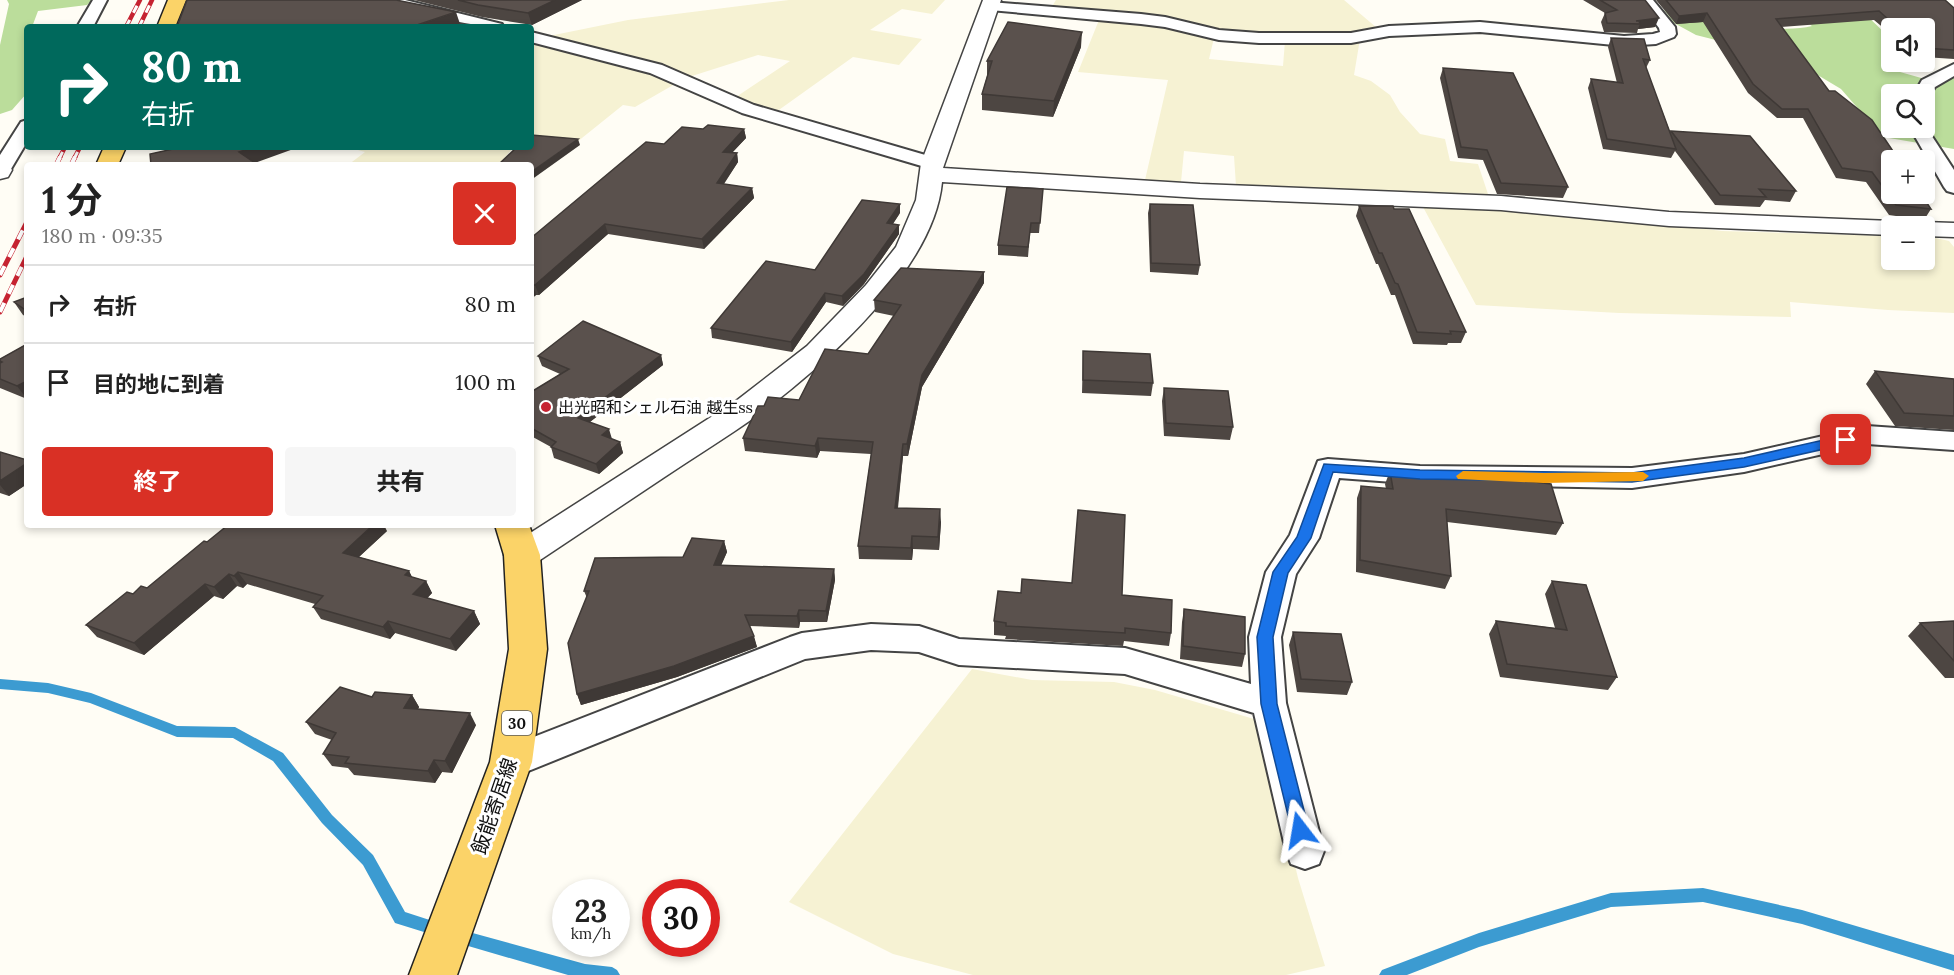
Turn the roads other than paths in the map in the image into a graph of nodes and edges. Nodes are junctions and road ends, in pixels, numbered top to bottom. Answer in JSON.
{"nodes":[{"id":1,"x":100,"y":0,"type":"edge"},
{"id":2,"x":177,"y":0,"type":"edge"},
{"id":3,"x":353,"y":0,"type":"edge"},
{"id":4,"x":1645,"y":0,"type":"edge"},
{"id":5,"x":991,"y":3,"type":"edge"},
{"id":6,"x":87,"y":24,"type":"edge"},
{"id":7,"x":167,"y":24,"type":"edge"},
{"id":8,"x":486,"y":24,"type":"edge"},
{"id":9,"x":534,"y":39,"type":"edge"},
{"id":10,"x":1954,"y":69,"type":"edge"},
{"id":11,"x":1928,"y":84,"type":"edge"},
{"id":12,"x":24,"y":131,"type":"edge"},
{"id":13,"x":1925,"y":138,"type":"edge"},
{"id":14,"x":932,"y":168,"type":"junction"},
{"id":15,"x":0,"y":171,"type":"edge"},
{"id":16,"x":1954,"y":186,"type":"edge"},
{"id":17,"x":1881,"y":228,"type":"edge"},
{"id":18,"x":1935,"y":229,"type":"edge"},
{"id":19,"x":1954,"y":230,"type":"edge"},
{"id":20,"x":1954,"y":441,"type":"edge"},
{"id":21,"x":517,"y":540,"type":"edge"},
{"id":22,"x":1269,"y":704,"type":"junction"},
{"id":23,"x":511,"y":762,"type":"junction"},
{"id":24,"x":1305,"y":851,"type":"dead end"},
{"id":25,"x":436,"y":969,"type":"edge"}],
"edges":[{"from":1,"to":6,"type":"street"},
{"from":2,"to":7,"type":"main road"},
{"from":3,"to":8,"type":"street"},
{"from":4,"to":5,"type":"street"},
{"from":5,"to":14,"type":"street"},
{"from":9,"to":14,"type":"street"},
{"from":10,"to":11,"type":"street"},
{"from":12,"to":15,"type":"street"},
{"from":13,"to":16,"type":"street"},
{"from":14,"to":17,"type":"street"},
{"from":14,"to":21,"type":"street"},
{"from":18,"to":19,"type":"street"},
{"from":20,"to":22,"type":"street"},
{"from":21,"to":23,"type":"main road","name":"飯能寄居線","number":"30"},
{"from":22,"to":23,"type":"street"},
{"from":22,"to":24,"type":"street"},
{"from":23,"to":25,"type":"main road","name":"飯能寄居線","number":"30"}]}
